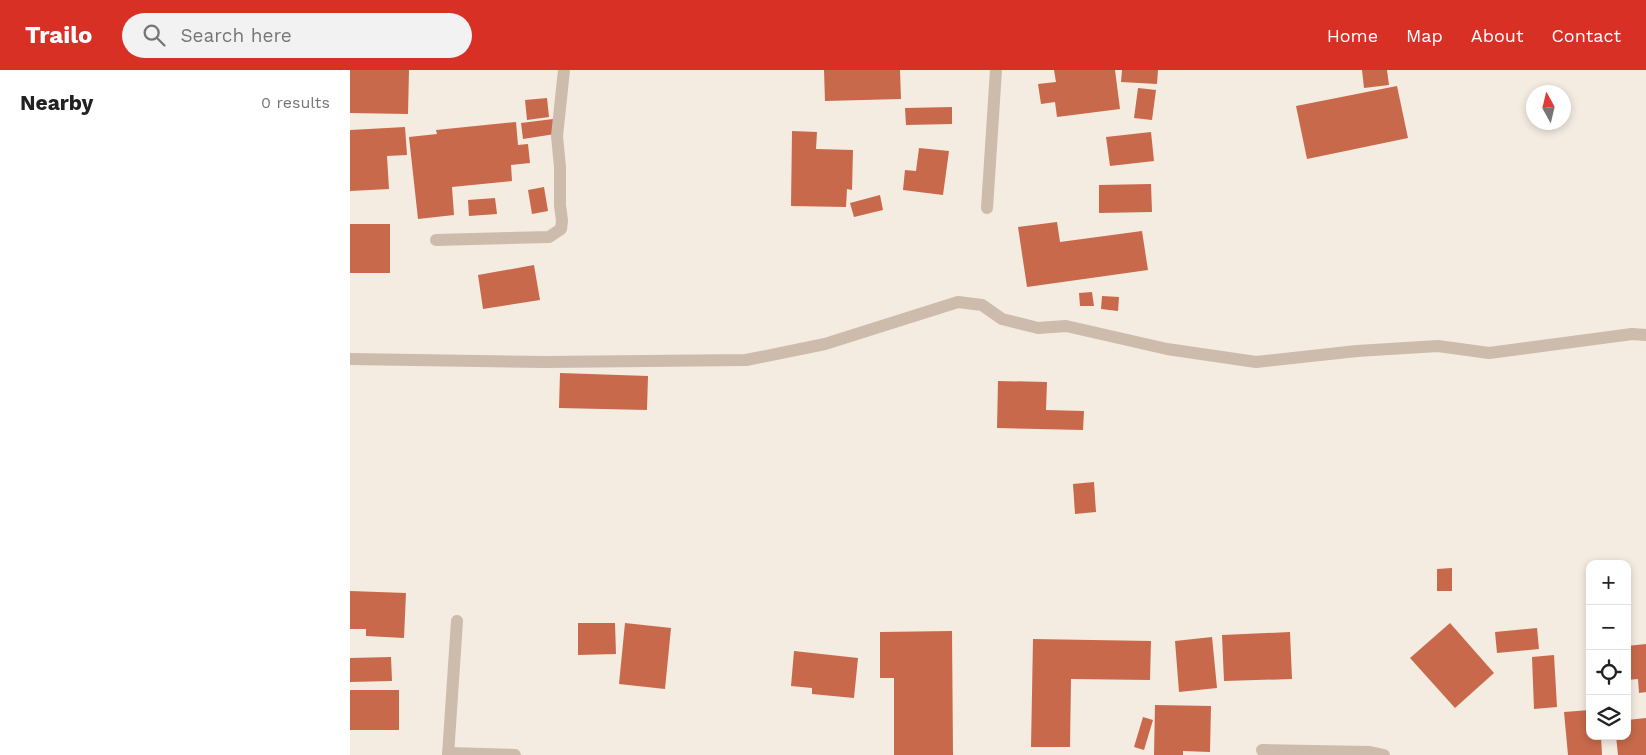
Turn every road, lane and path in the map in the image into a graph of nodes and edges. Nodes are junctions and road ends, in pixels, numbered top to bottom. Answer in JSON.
{"nodes":[{"id":1,"x":564,"y":70,"type":"edge"},
{"id":2,"x":996,"y":70,"type":"edge"},
{"id":3,"x":987,"y":208,"type":"dead end"},
{"id":4,"x":436,"y":240,"type":"dead end"},
{"id":5,"x":1646,"y":335,"type":"edge"},
{"id":6,"x":350,"y":359,"type":"edge"},
{"id":7,"x":457,"y":621,"type":"dead end"},
{"id":8,"x":1262,"y":750,"type":"dead end"},
{"id":9,"x":448,"y":754,"type":"edge"},
{"id":10,"x":515,"y":755,"type":"edge"},
{"id":11,"x":1384,"y":755,"type":"edge"}],
"edges":[{"from":1,"to":4,"type":"street"},
{"from":2,"to":3,"type":"street"},
{"from":5,"to":6,"type":"street"},
{"from":7,"to":9,"type":"street"},
{"from":8,"to":11,"type":"street"},
{"from":9,"to":10,"type":"street"}]}
